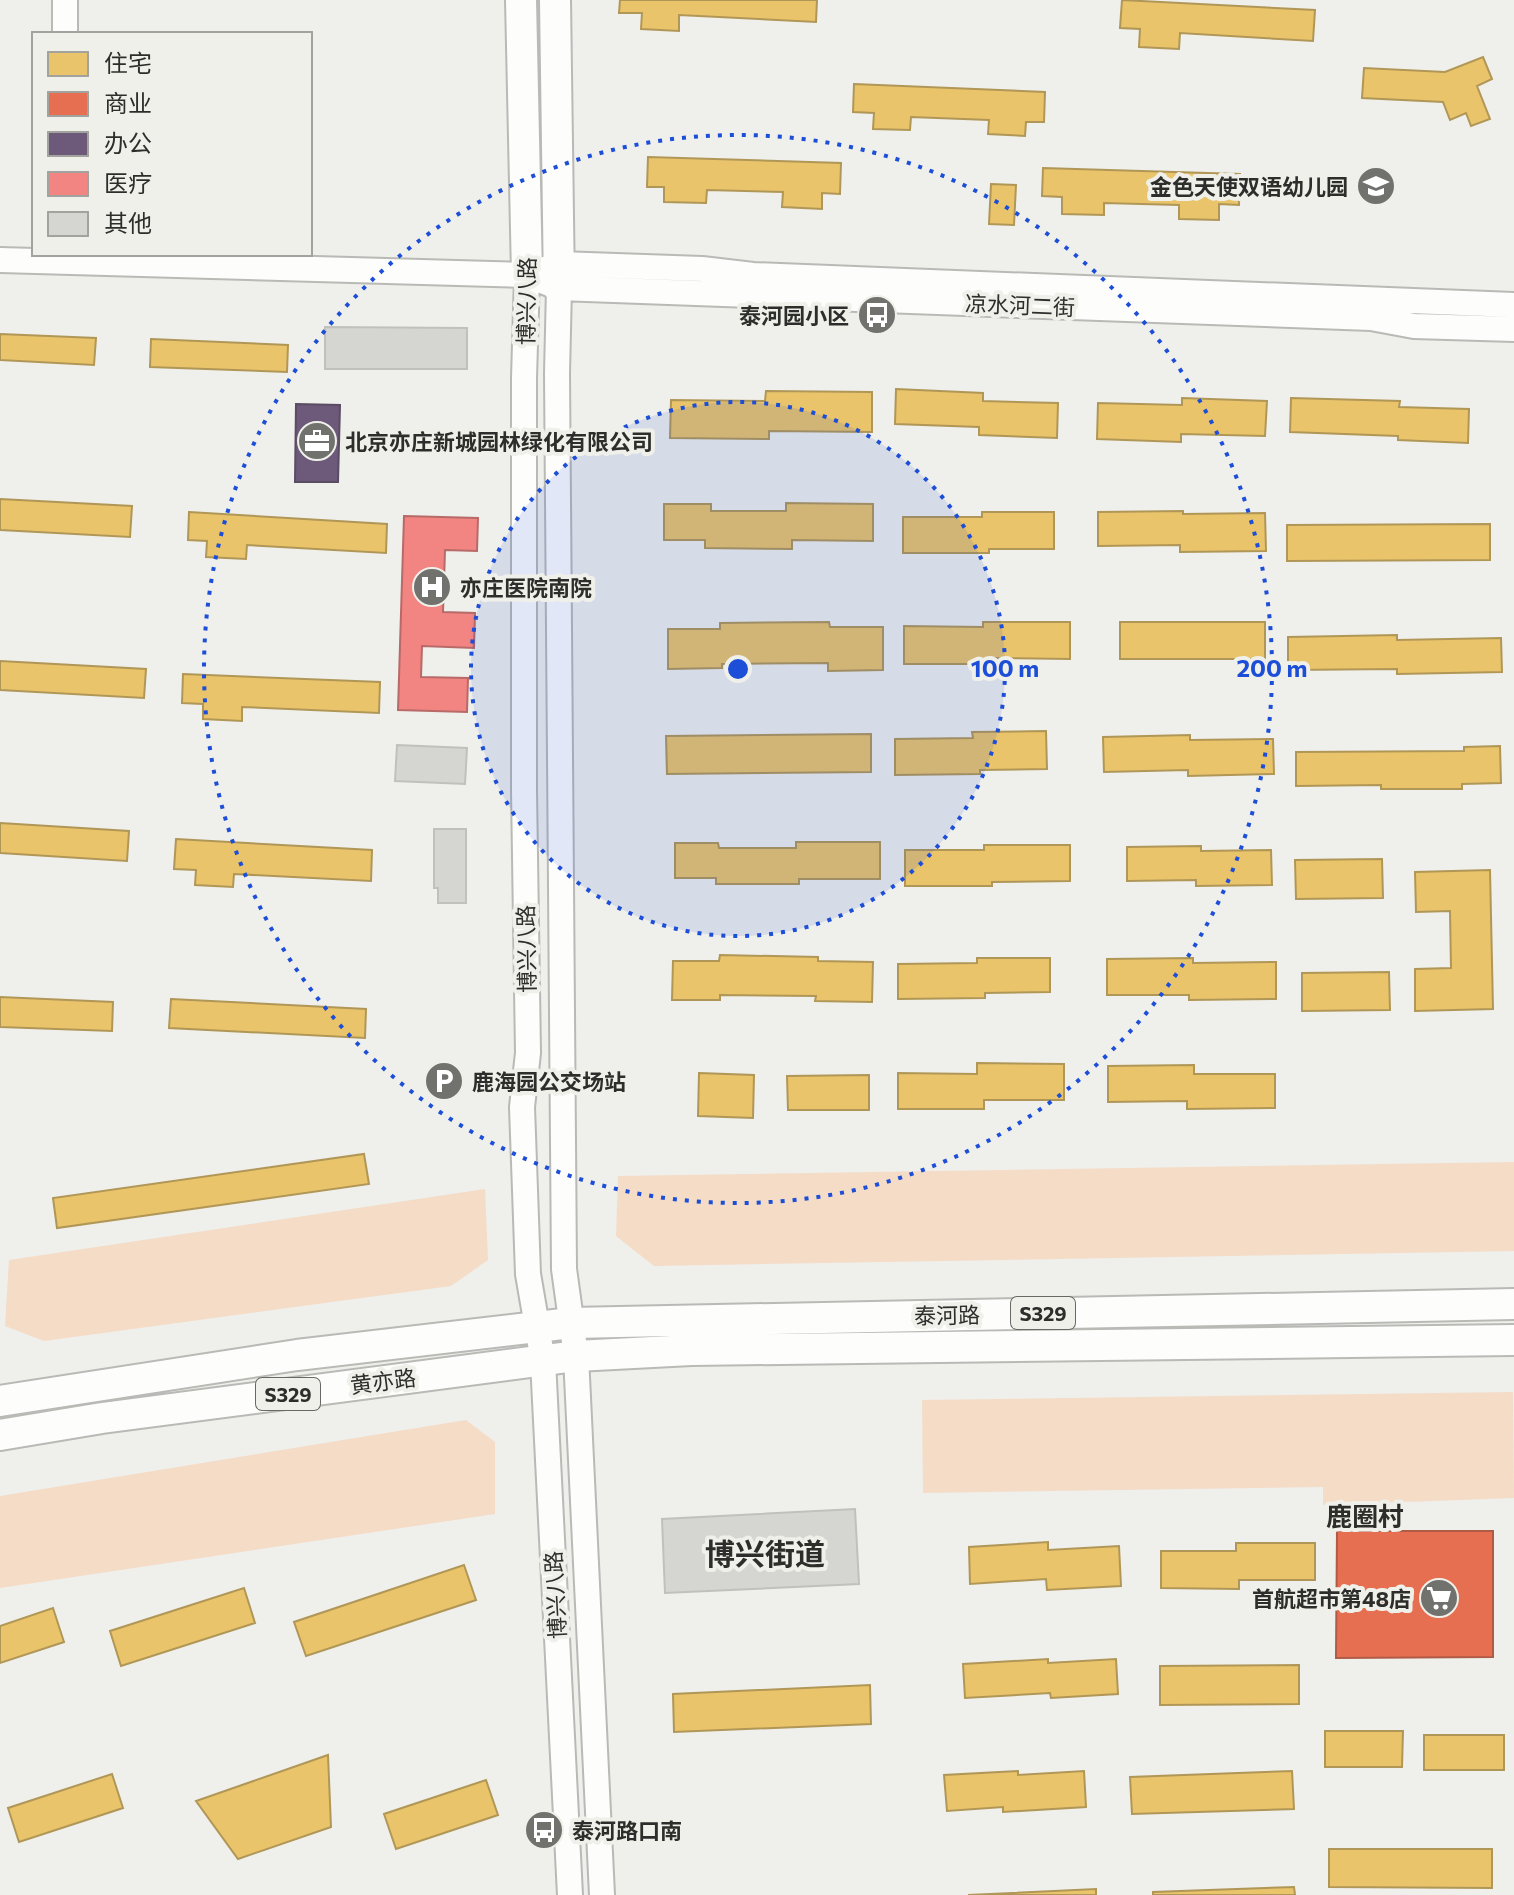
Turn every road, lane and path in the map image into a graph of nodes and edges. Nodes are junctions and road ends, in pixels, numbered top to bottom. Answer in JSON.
{"nodes":[{"id":1,"x":65,"y":0,"type":"edge"},
{"id":2,"x":521,"y":0,"type":"edge"},
{"id":3,"x":555,"y":0,"type":"edge"},
{"id":4,"x":65,"y":32,"type":"edge"},
{"id":5,"x":66,"y":258,"type":"edge"},
{"id":6,"x":0,"y":260,"type":"edge"},
{"id":7,"x":527,"y":275,"type":"junction"},
{"id":8,"x":559,"y":276,"type":"junction"},
{"id":9,"x":1514,"y":305,"type":"edge"},
{"id":10,"x":1514,"y":329,"type":"edge"},
{"id":11,"x":1514,"y":1304,"type":"edge"},
{"id":12,"x":571,"y":1323,"type":"junction"},
{"id":13,"x":536,"y":1327,"type":"junction"},
{"id":14,"x":1514,"y":1340,"type":"edge"},
{"id":15,"x":576,"y":1356,"type":"junction"},
{"id":16,"x":543,"y":1361,"type":"junction"},
{"id":17,"x":0,"y":1401,"type":"edge"},
{"id":18,"x":0,"y":1435,"type":"edge"},
{"id":19,"x":570,"y":1895,"type":"edge"},
{"id":20,"x":602,"y":1895,"type":"edge"}],
"edges":[{"from":1,"to":4,"type":"street"},
{"from":2,"to":7,"type":"main road","name":"博兴八路"},
{"from":3,"to":8,"type":"main road","name":"博兴八路"},
{"from":5,"to":6,"type":"street","name":"凉水河二街"},
{"from":5,"to":7,"type":"street","name":"凉水河二街"},
{"from":7,"to":8,"type":"street","name":"凉水河二街"},
{"from":7,"to":13,"type":"street","name":"博兴八路"},
{"from":8,"to":9,"type":"street","name":"凉水河二街"},
{"from":8,"to":10,"type":"street","name":"凉水河二街"},
{"from":8,"to":12,"type":"street","name":"博兴八路"},
{"from":11,"to":12,"type":"main road","name":"泰河路","number":"S329"},
{"from":12,"to":13,"type":"main road","name":"黄亦路","number":"S329"},
{"from":12,"to":15,"type":"street","name":"博兴八路"},
{"from":13,"to":16,"type":"street","name":"博兴八路"},
{"from":13,"to":17,"type":"main road","name":"黄亦路","number":"S329"},
{"from":14,"to":15,"type":"main road","name":"泰河路","number":"S329"},
{"from":15,"to":16,"type":"main road","name":"黄亦路","number":"S329"},
{"from":15,"to":20,"type":"street","name":"博兴八路"},
{"from":16,"to":18,"type":"main road","name":"黄亦路","number":"S329"},
{"from":16,"to":19,"type":"street","name":"博兴八路"}]}
